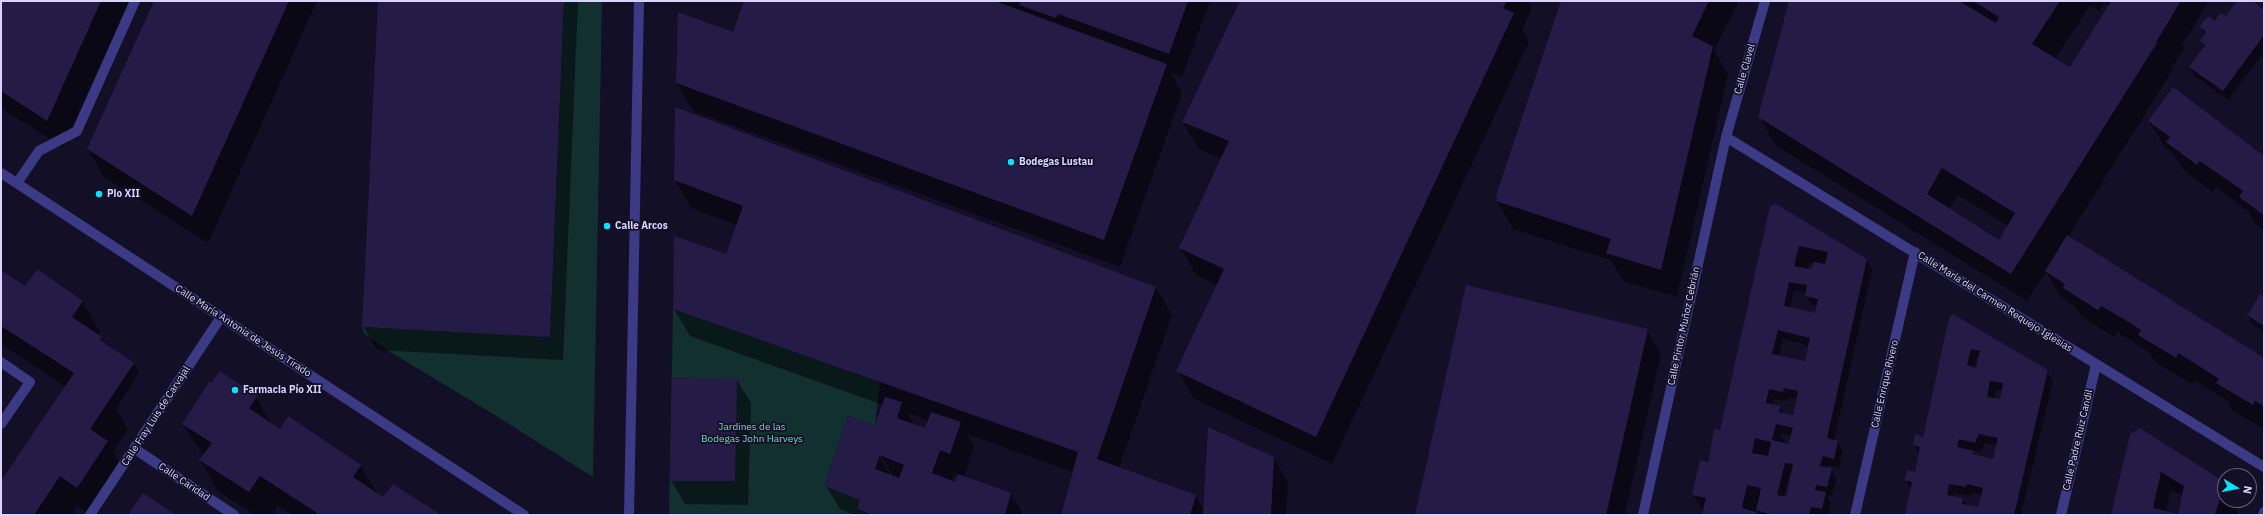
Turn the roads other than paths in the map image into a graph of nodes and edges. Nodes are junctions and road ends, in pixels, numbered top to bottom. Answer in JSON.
{"nodes":[{"id":1,"x":135,"y":1,"type":"edge"},
{"id":2,"x":639,"y":1,"type":"edge"},
{"id":3,"x":1764,"y":1,"type":"edge"},
{"id":4,"x":1726,"y":137,"type":"junction"},
{"id":5,"x":1,"y":173,"type":"edge"},
{"id":6,"x":17,"y":183,"type":"junction"},
{"id":7,"x":1915,"y":252,"type":"junction"},
{"id":8,"x":221,"y":316,"type":"junction"},
{"id":9,"x":1,"y":362,"type":"edge"},
{"id":10,"x":2096,"y":365,"type":"junction"},
{"id":11,"x":1,"y":424,"type":"edge"},
{"id":12,"x":135,"y":449,"type":"junction"},
{"id":13,"x":2264,"y":467,"type":"edge"},
{"id":14,"x":2264,"y":512,"type":"edge"},
{"id":15,"x":90,"y":515,"type":"edge"},
{"id":16,"x":234,"y":515,"type":"edge"},
{"id":17,"x":524,"y":515,"type":"edge"},
{"id":18,"x":629,"y":515,"type":"edge"},
{"id":19,"x":1643,"y":515,"type":"edge"},
{"id":20,"x":1856,"y":515,"type":"edge"},
{"id":21,"x":2061,"y":515,"type":"edge"},
{"id":22,"x":2263,"y":515,"type":"edge"}],
"edges":[{"from":1,"to":6,"type":"street"},
{"from":2,"to":18,"type":"street"},
{"from":3,"to":4,"type":"street","name":"Calle Clavel"},
{"from":4,"to":7,"type":"street","name":"Calle María del Carmen Requejo Iglesias"},
{"from":4,"to":19,"type":"street","name":"Calle Pintor Muñoz Cebrián"},
{"from":5,"to":6,"type":"street","name":"Calle María Antonia de Jesús Tirado"},
{"from":6,"to":8,"type":"street","name":"Calle María Antonia de Jesús Tirado"},
{"from":7,"to":10,"type":"street","name":"Calle María del Carmen Requejo Iglesias"},
{"from":7,"to":20,"type":"street","name":"Calle Enrique Rivero"},
{"from":8,"to":12,"type":"street","name":"Calle Fray Luis de Carvajal"},
{"from":8,"to":17,"type":"street","name":"Calle María Antonia de Jesús Tirado"},
{"from":9,"to":11,"type":"street"},
{"from":10,"to":13,"type":"street","name":"Calle María del Carmen Requejo Iglesias"},
{"from":10,"to":21,"type":"street","name":"Calle Padre Ruiz Candil"},
{"from":12,"to":15,"type":"street","name":"Calle Fray Luis de Carvajal"},
{"from":12,"to":16,"type":"street","name":"Calle Caridad"},
{"from":14,"to":22,"type":"street"}]}
